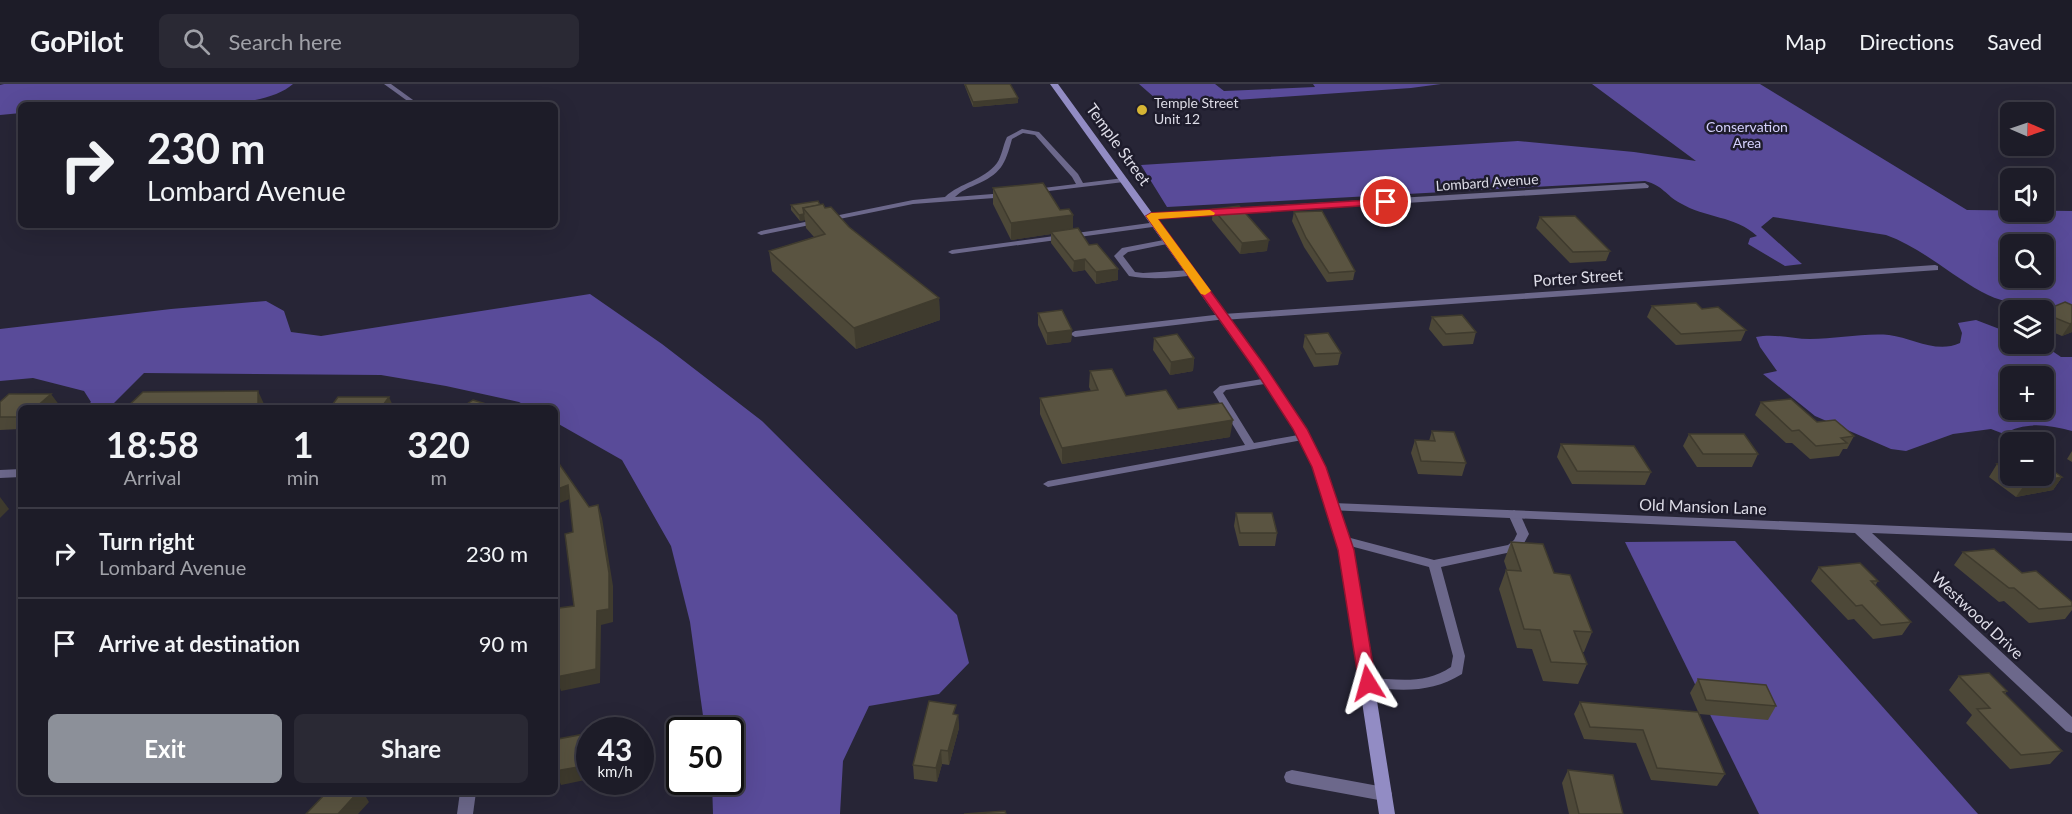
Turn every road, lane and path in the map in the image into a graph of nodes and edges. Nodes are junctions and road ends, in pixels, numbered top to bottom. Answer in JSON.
{"nodes":[{"id":1,"x":387,"y":84,"type":"edge"},
{"id":2,"x":1054,"y":84,"type":"edge"},
{"id":3,"x":413,"y":102,"type":"edge"},
{"id":4,"x":1124,"y":180,"type":"junction"},
{"id":5,"x":1080,"y":185,"type":"junction"},
{"id":6,"x":1645,"y":186,"type":"dead end"},
{"id":7,"x":1024,"y":193,"type":"edge"},
{"id":8,"x":1013,"y":194,"type":"edge"},
{"id":9,"x":947,"y":200,"type":"junction"},
{"id":10,"x":1154,"y":220,"type":"junction"},
{"id":11,"x":761,"y":233,"type":"dead end"},
{"id":12,"x":1169,"y":241,"type":"junction"},
{"id":13,"x":952,"y":252,"type":"dead end"},
{"id":14,"x":1935,"y":268,"type":"dead end"},
{"id":15,"x":1192,"y":273,"type":"junction"},
{"id":16,"x":1223,"y":317,"type":"junction"},
{"id":17,"x":1075,"y":334,"type":"dead end"},
{"id":18,"x":1268,"y":381,"type":"junction"},
{"id":19,"x":1304,"y":436,"type":"junction"},
{"id":20,"x":1251,"y":446,"type":"junction"},
{"id":21,"x":18,"y":473,"type":"edge"},
{"id":22,"x":0,"y":474,"type":"edge"},
{"id":23,"x":1048,"y":484,"type":"dead end"},
{"id":24,"x":1334,"y":507,"type":"junction"},
{"id":25,"x":1514,"y":514,"type":"junction"},
{"id":26,"x":1859,"y":529,"type":"junction"},
{"id":27,"x":2072,"y":537,"type":"edge"},
{"id":28,"x":1343,"y":540,"type":"junction"},
{"id":29,"x":1434,"y":564,"type":"junction"},
{"id":30,"x":1368,"y":683,"type":"junction"},
{"id":31,"x":2072,"y":727,"type":"edge"},
{"id":32,"x":1292,"y":777,"type":"dead end"},
{"id":33,"x":1384,"y":794,"type":"junction"},
{"id":34,"x":468,"y":795,"type":"edge"},
{"id":35,"x":465,"y":814,"type":"edge"},
{"id":36,"x":1387,"y":814,"type":"edge"}],
"edges":[{"from":1,"to":3,"type":"lane"},
{"from":2,"to":4,"type":"main road","name":"Temple Street"},
{"from":4,"to":5,"type":"lane"},
{"from":4,"to":10,"type":"main road","name":"Temple Street"},
{"from":5,"to":7,"type":"lane"},
{"from":5,"to":9,"type":"lane"},
{"from":6,"to":10,"type":"street","name":"Lombard Avenue"},
{"from":8,"to":9,"type":"lane"},
{"from":9,"to":11,"type":"lane"},
{"from":10,"to":12,"type":"main road","name":"Temple Street"},
{"from":10,"to":13,"type":"lane"},
{"from":12,"to":15,"type":"main road","name":"Temple Street"},
{"from":12,"to":15,"type":"lane"},
{"from":14,"to":16,"type":"street","name":"Porter Street"},
{"from":15,"to":16,"type":"main road","name":"Temple Street"},
{"from":16,"to":17,"type":"lane"},
{"from":16,"to":18,"type":"main road","name":"Temple Street"},
{"from":18,"to":19,"type":"main road","name":"Temple Street"},
{"from":18,"to":20,"type":"lane"},
{"from":19,"to":20,"type":"lane"},
{"from":19,"to":24,"type":"main road","name":"Temple Street"},
{"from":20,"to":23,"type":"lane"},
{"from":21,"to":22,"type":"street"},
{"from":24,"to":25,"type":"street","name":"Old Mansion Lane"},
{"from":24,"to":28,"type":"main road","name":"Temple Street"},
{"from":25,"to":26,"type":"street","name":"Old Mansion Lane"},
{"from":25,"to":29,"type":"lane"},
{"from":26,"to":27,"type":"street","name":"Old Mansion Lane"},
{"from":26,"to":31,"type":"street","name":"Westwood Drive"},
{"from":28,"to":29,"type":"lane"},
{"from":28,"to":30,"type":"main road","name":"Temple Street"},
{"from":29,"to":30,"type":"lane"},
{"from":30,"to":33,"type":"main road","name":"Temple Street"},
{"from":32,"to":33,"type":"street"},
{"from":33,"to":36,"type":"main road","name":"Temple Street"},
{"from":34,"to":35,"type":"street"}]}
